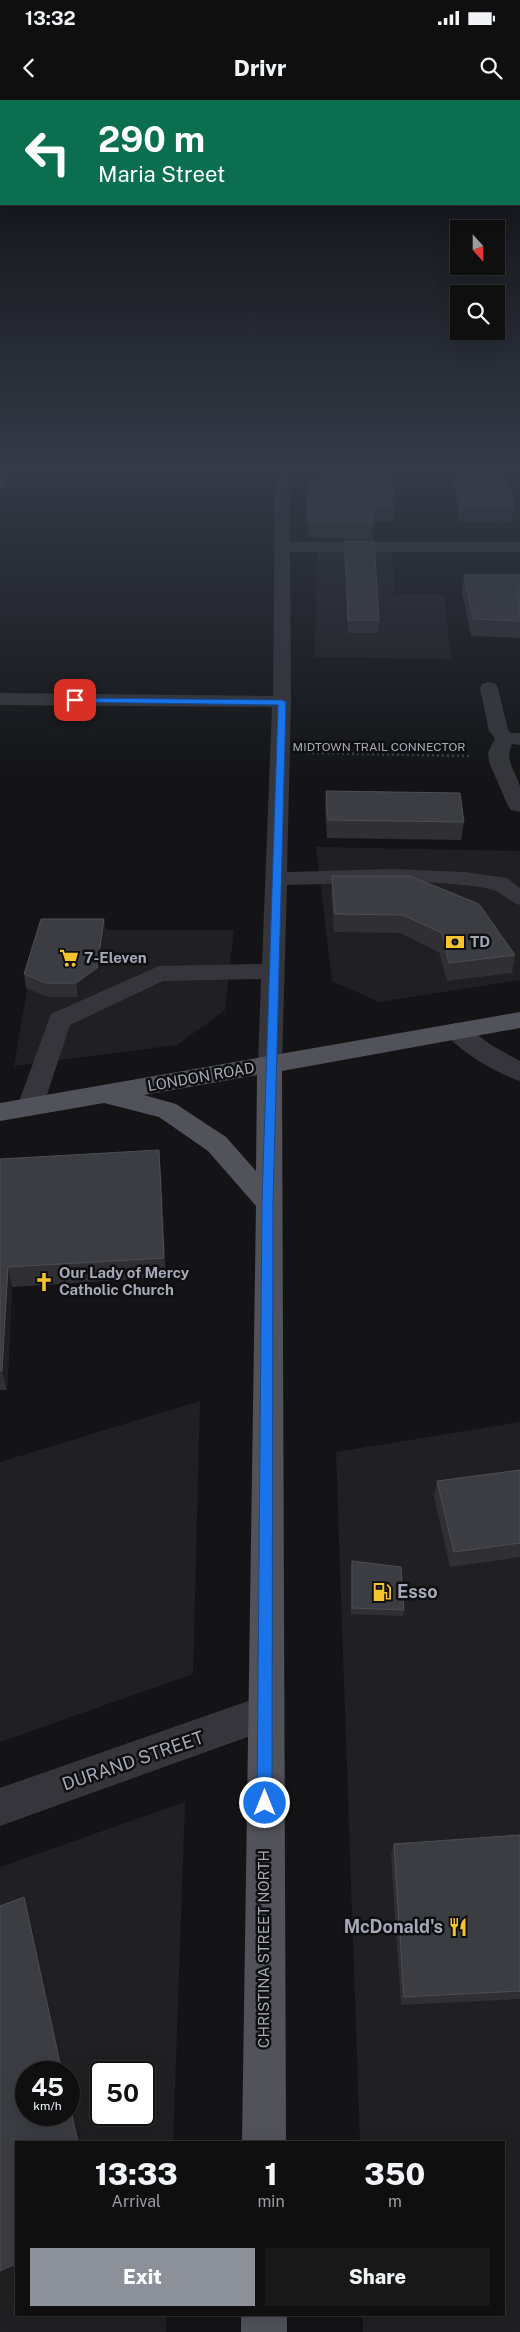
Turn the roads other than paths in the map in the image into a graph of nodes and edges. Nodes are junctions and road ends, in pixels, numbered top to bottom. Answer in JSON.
{"nodes":[{"id":1,"x":282,"y":570,"type":"edge"},
{"id":2,"x":488,"y":688,"type":"dead end"},
{"id":3,"x":0,"y":699,"type":"edge"},
{"id":4,"x":282,"y":702,"type":"junction"},
{"id":5,"x":512,"y":739,"type":"edge"},
{"id":6,"x":518,"y":806,"type":"dead end"},
{"id":7,"x":276,"y":879,"type":"junction"},
{"id":8,"x":520,"y":898,"type":"edge"},
{"id":9,"x":273,"y":971,"type":"junction"},
{"id":10,"x":520,"y":1020,"type":"edge"},
{"id":11,"x":456,"y":1031,"type":"junction"},
{"id":12,"x":270,"y":1064,"type":"junction"},
{"id":13,"x":520,"y":1072,"type":"edge"},
{"id":14,"x":100,"y":1094,"type":"junction"},
{"id":15,"x":30,"y":1107,"type":"junction"},
{"id":16,"x":0,"y":1112,"type":"edge"},
{"id":17,"x":268,"y":1202,"type":"junction"},
{"id":18,"x":265,"y":1713,"type":"junction"},
{"id":19,"x":0,"y":1807,"type":"edge"},
{"id":20,"x":264,"y":2141,"type":"edge"},
{"id":21,"x":264,"y":2316,"type":"edge"},
{"id":22,"x":264,"y":2332,"type":"edge"}],
"edges":[{"from":1,"to":4,"type":"street","name":"CHRISTINA STREET NORTH"},
{"from":2,"to":5,"type":"street"},
{"from":3,"to":4,"type":"street"},
{"from":4,"to":7,"type":"street","name":"CHRISTINA STREET NORTH"},
{"from":5,"to":6,"type":"street"},
{"from":7,"to":8,"type":"street"},
{"from":7,"to":9,"type":"street","name":"CHRISTINA STREET NORTH"},
{"from":9,"to":12,"type":"street","name":"CHRISTINA STREET NORTH"},
{"from":9,"to":15,"type":"street"},
{"from":10,"to":11,"type":"main road","name":"LONDON ROAD"},
{"from":11,"to":12,"type":"main road","name":"LONDON ROAD"},
{"from":11,"to":13,"type":"street"},
{"from":12,"to":14,"type":"main road","name":"LONDON ROAD"},
{"from":12,"to":17,"type":"main road","name":"CHRISTINA STREET NORTH"},
{"from":14,"to":15,"type":"main road","name":"LONDON ROAD"},
{"from":14,"to":17,"type":"main road"},
{"from":15,"to":16,"type":"main road","name":"LONDON ROAD"},
{"from":17,"to":18,"type":"main road","name":"CHRISTINA STREET NORTH"},
{"from":18,"to":19,"type":"street","name":"DURAND STREET"},
{"from":18,"to":20,"type":"main road","name":"CHRISTINA STREET NORTH"},
{"from":21,"to":22,"type":"main road"}]}
